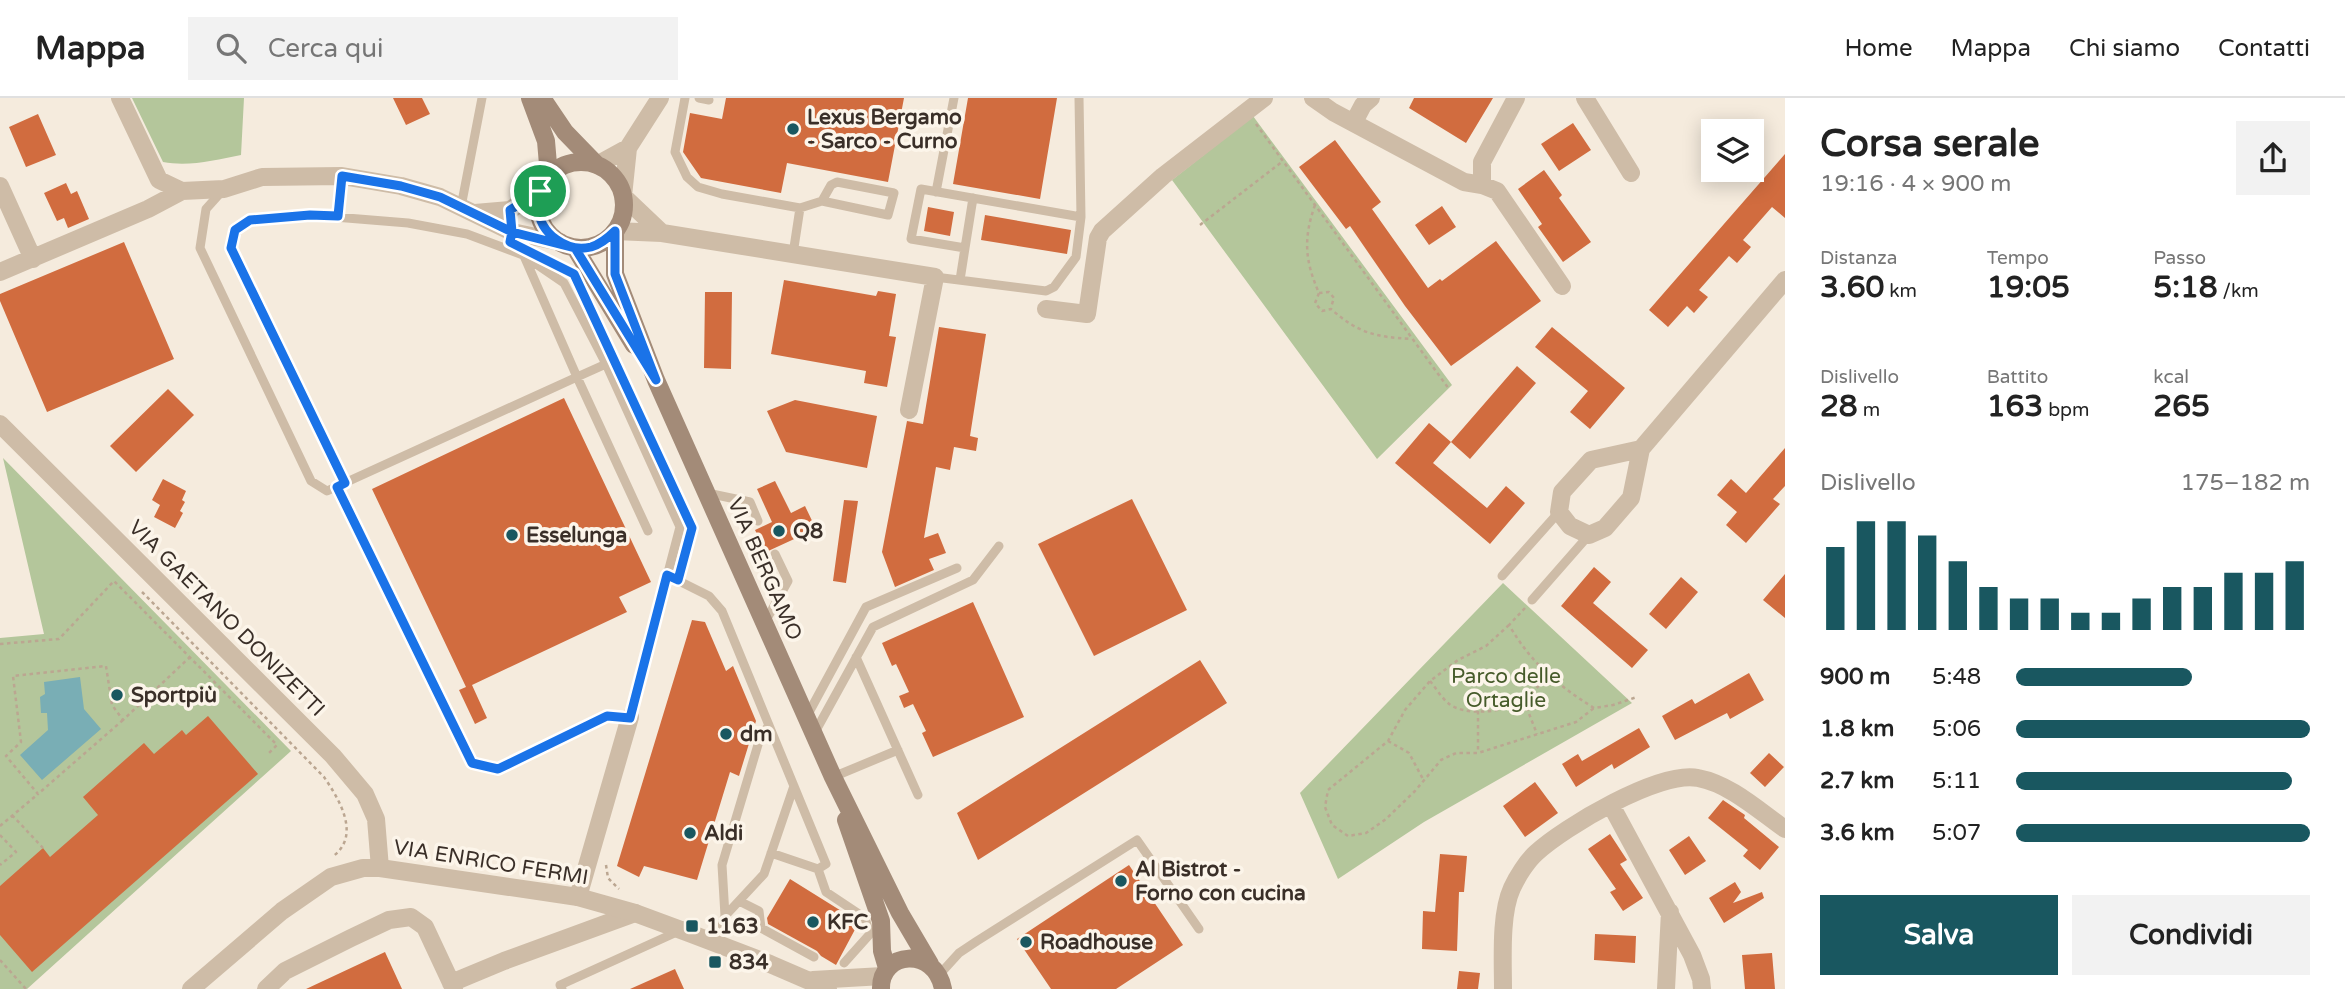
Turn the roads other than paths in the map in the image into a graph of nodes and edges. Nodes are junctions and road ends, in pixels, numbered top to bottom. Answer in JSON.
{"nodes":[{"id":1,"x":120,"y":98,"type":"edge"},
{"id":2,"x":482,"y":98,"type":"edge"},
{"id":3,"x":530,"y":98,"type":"edge"},
{"id":4,"x":542,"y":98,"type":"edge"},
{"id":5,"x":660,"y":98,"type":"edge"},
{"id":6,"x":685,"y":98,"type":"edge"},
{"id":7,"x":954,"y":98,"type":"edge"},
{"id":8,"x":1079,"y":98,"type":"edge"},
{"id":9,"x":1264,"y":98,"type":"edge"},
{"id":10,"x":1313,"y":98,"type":"edge"},
{"id":11,"x":1371,"y":98,"type":"edge"},
{"id":12,"x":1585,"y":98,"type":"edge"},
{"id":13,"x":1513,"y":99,"type":"edge"},
{"id":14,"x":1354,"y":122,"type":"junction"},
{"id":15,"x":628,"y":148,"type":"junction"},
{"id":16,"x":597,"y":164,"type":"junction"},
{"id":17,"x":1632,"y":173,"type":"dead end"},
{"id":18,"x":342,"y":176,"type":"junction"},
{"id":19,"x":544,"y":184,"type":"junction"},
{"id":20,"x":1482,"y":185,"type":"junction"},
{"id":21,"x":0,"y":186,"type":"edge"},
{"id":22,"x":224,"y":189,"type":"junction"},
{"id":23,"x":182,"y":191,"type":"junction"},
{"id":24,"x":936,"y":192,"type":"junction"},
{"id":25,"x":623,"y":196,"type":"junction"},
{"id":26,"x":972,"y":198,"type":"junction"},
{"id":27,"x":822,"y":201,"type":"junction"},
{"id":28,"x":800,"y":208,"type":"junction"},
{"id":29,"x":466,"y":210,"type":"junction"},
{"id":30,"x":338,"y":216,"type":"junction"},
{"id":31,"x":1081,"y":217,"type":"junction"},
{"id":32,"x":615,"y":231,"type":"junction"},
{"id":33,"x":662,"y":233,"type":"junction"},
{"id":34,"x":567,"y":245,"type":"junction"},
{"id":35,"x":965,"y":248,"type":"junction"},
{"id":36,"x":793,"y":254,"type":"junction"},
{"id":37,"x":523,"y":255,"type":"junction"},
{"id":38,"x":33,"y":259,"type":"junction"},
{"id":39,"x":0,"y":272,"type":"edge"},
{"id":40,"x":935,"y":277,"type":"junction"},
{"id":41,"x":960,"y":280,"type":"junction"},
{"id":42,"x":1785,"y":280,"type":"edge"},
{"id":43,"x":1562,"y":286,"type":"dead end"},
{"id":44,"x":1046,"y":309,"type":"dead end"},
{"id":45,"x":606,"y":364,"type":"junction"},
{"id":46,"x":577,"y":377,"type":"junction"},
{"id":47,"x":656,"y":380,"type":"junction"},
{"id":48,"x":909,"y":410,"type":"dead end"},
{"id":49,"x":0,"y":424,"type":"edge"},
{"id":50,"x":1641,"y":449,"type":"junction"},
{"id":51,"x":341,"y":485,"type":"junction"},
{"id":52,"x":706,"y":492,"type":"junction"},
{"id":53,"x":1559,"y":512,"type":"junction"},
{"id":54,"x":758,"y":521,"type":"dead end"},
{"id":55,"x":648,"y":531,"type":"dead end"},
{"id":56,"x":1589,"y":535,"type":"junction"},
{"id":57,"x":999,"y":546,"type":"dead end"},
{"id":58,"x":775,"y":554,"type":"dead end"},
{"id":59,"x":957,"y":568,"type":"dead end"},
{"id":60,"x":667,"y":575,"type":"junction"},
{"id":61,"x":1502,"y":576,"type":"dead end"},
{"id":62,"x":1532,"y":600,"type":"road end"},
{"id":63,"x":765,"y":622,"type":"junction"},
{"id":64,"x":856,"y":657,"type":"junction"},
{"id":65,"x":806,"y":716,"type":"junction"},
{"id":66,"x":630,"y":718,"type":"junction"},
{"id":67,"x":769,"y":725,"type":"junction"},
{"id":68,"x":814,"y":734,"type":"junction"},
{"id":69,"x":898,"y":750,"type":"junction"},
{"id":70,"x":833,"y":777,"type":"junction"},
{"id":71,"x":794,"y":786,"type":"junction"},
{"id":72,"x":918,"y":795,"type":"dead end"},
{"id":73,"x":1611,"y":805,"type":"junction"},
{"id":74,"x":1785,"y":829,"type":"edge"},
{"id":75,"x":771,"y":853,"type":"junction"},
{"id":76,"x":380,"y":868,"type":"junction"},
{"id":77,"x":818,"y":869,"type":"junction"},
{"id":78,"x":578,"y":897,"type":"junction"},
{"id":79,"x":738,"y":901,"type":"junction"},
{"id":80,"x":1670,"y":911,"type":"junction"},
{"id":81,"x":635,"y":913,"type":"junction"},
{"id":82,"x":725,"y":916,"type":"junction"},
{"id":83,"x":1199,"y":929,"type":"dead end"},
{"id":84,"x":681,"y":930,"type":"junction"},
{"id":85,"x":714,"y":942,"type":"junction"},
{"id":86,"x":814,"y":957,"type":"dead end"},
{"id":87,"x":844,"y":963,"type":"dead end"},
{"id":88,"x":937,"y":976,"type":"edge"},
{"id":89,"x":884,"y":978,"type":"edge"},
{"id":90,"x":809,"y":980,"type":"junction"},
{"id":91,"x":453,"y":986,"type":"edge"},
{"id":92,"x":192,"y":989,"type":"edge"},
{"id":93,"x":266,"y":989,"type":"edge"},
{"id":94,"x":562,"y":989,"type":"edge"},
{"id":95,"x":828,"y":989,"type":"edge"},
{"id":96,"x":1503,"y":989,"type":"edge"},
{"id":97,"x":1666,"y":989,"type":"edge"},
{"id":98,"x":1702,"y":989,"type":"edge"}],
"edges":[{"from":1,"to":23,"type":"street"},
{"from":2,"to":29,"type":"lane"},
{"from":3,"to":19,"type":"main road"},
{"from":4,"to":16,"type":"main road"},
{"from":5,"to":15,"type":"street"},
{"from":6,"to":28,"type":"lane"},
{"from":7,"to":24,"type":"lane"},
{"from":8,"to":31,"type":"lane"},
{"from":9,"to":44,"type":"street"},
{"from":10,"to":14,"type":"street"},
{"from":11,"to":14,"type":"street"},
{"from":12,"to":17,"type":"street"},
{"from":13,"to":20,"type":"street"},
{"from":14,"to":20,"type":"street"},
{"from":15,"to":16,"type":"street"},
{"from":15,"to":25,"type":"street"},
{"from":16,"to":19,"type":"main road"},
{"from":16,"to":25,"type":"main road"},
{"from":18,"to":22,"type":"street"},
{"from":18,"to":29,"type":"street"},
{"from":18,"to":30,"type":"lane"},
{"from":19,"to":29,"type":"street"},
{"from":19,"to":34,"type":"main road"},
{"from":20,"to":43,"type":"street"},
{"from":21,"to":38,"type":"street"},
{"from":22,"to":23,"type":"street"},
{"from":22,"to":51,"type":"lane"},
{"from":23,"to":38,"type":"street"},
{"from":24,"to":26,"type":"lane"},
{"from":24,"to":35,"type":"lane"},
{"from":25,"to":32,"type":"main road"},
{"from":25,"to":33,"type":"street"},
{"from":26,"to":31,"type":"lane"},
{"from":26,"to":35,"type":"lane"},
{"from":27,"to":27,"type":"lane"},
{"from":27,"to":28,"type":"lane"},
{"from":28,"to":36,"type":"lane"},
{"from":29,"to":34,"type":"street"},
{"from":30,"to":37,"type":"lane"},
{"from":30,"to":51,"type":"lane"},
{"from":31,"to":41,"type":"lane"},
{"from":32,"to":33,"type":"street"},
{"from":32,"to":34,"type":"main road"},
{"from":32,"to":47,"type":"main road","name":"VIA BERGAMO"},
{"from":33,"to":36,"type":"street"},
{"from":34,"to":47,"type":"main road","name":"VIA BERGAMO"},
{"from":35,"to":41,"type":"lane"},
{"from":36,"to":40,"type":"street"},
{"from":37,"to":45,"type":"lane"},
{"from":37,"to":46,"type":"lane"},
{"from":38,"to":39,"type":"street"},
{"from":40,"to":41,"type":"lane"},
{"from":40,"to":48,"type":"street"},
{"from":42,"to":50,"type":"street"},
{"from":45,"to":46,"type":"lane"},
{"from":45,"to":60,"type":"lane"},
{"from":46,"to":51,"type":"lane"},
{"from":46,"to":55,"type":"lane"},
{"from":47,"to":52,"type":"main road","name":"VIA BERGAMO"},
{"from":49,"to":76,"type":"street","name":"VIA GAETANO DONIZETTI"},
{"from":50,"to":53,"type":"street"},
{"from":50,"to":56,"type":"street"},
{"from":51,"to":66,"type":"lane"},
{"from":52,"to":54,"type":"lane"},
{"from":52,"to":63,"type":"main road","name":"VIA BERGAMO"},
{"from":53,"to":56,"type":"street"},
{"from":53,"to":61,"type":"lane"},
{"from":56,"to":62,"type":"lane"},
{"from":57,"to":64,"type":"lane"},
{"from":58,"to":63,"type":"lane"},
{"from":59,"to":65,"type":"lane"},
{"from":60,"to":66,"type":"lane"},
{"from":60,"to":67,"type":"lane"},
{"from":63,"to":65,"type":"main road","name":"VIA BERGAMO"},
{"from":64,"to":68,"type":"lane"},
{"from":64,"to":69,"type":"lane"},
{"from":65,"to":68,"type":"main road","name":"VIA BERGAMO"},
{"from":66,"to":78,"type":"street"},
{"from":67,"to":71,"type":"lane"},
{"from":67,"to":82,"type":"lane"},
{"from":68,"to":70,"type":"main road","name":"VIA BERGAMO"},
{"from":69,"to":70,"type":"lane"},
{"from":69,"to":72,"type":"lane"},
{"from":70,"to":88,"type":"main road","name":"VIA BERGAMO"},
{"from":70,"to":89,"type":"main road","name":"VIA BERGAMO"},
{"from":71,"to":75,"type":"lane"},
{"from":71,"to":77,"type":"lane"},
{"from":73,"to":74,"type":"street"},
{"from":73,"to":80,"type":"street"},
{"from":73,"to":96,"type":"street"},
{"from":75,"to":77,"type":"lane"},
{"from":75,"to":79,"type":"lane"},
{"from":76,"to":78,"type":"street","name":"VIA ENRICO FERMI"},
{"from":76,"to":92,"type":"street","name":"VIA ENRICO FERMI"},
{"from":77,"to":87,"type":"lane"},
{"from":78,"to":81,"type":"street","name":"VIA ENRICO FERMI"},
{"from":79,"to":82,"type":"lane"},
{"from":79,"to":86,"type":"lane"},
{"from":80,"to":97,"type":"street"},
{"from":80,"to":98,"type":"street"},
{"from":81,"to":84,"type":"street","name":"VIA ENRICO FERMI"},
{"from":81,"to":91,"type":"street"},
{"from":82,"to":85,"type":"lane"},
{"from":83,"to":88,"type":"lane"},
{"from":84,"to":85,"type":"street","name":"VIA ENRICO FERMI"},
{"from":84,"to":94,"type":"lane"},
{"from":85,"to":90,"type":"street","name":"VIA ENRICO FERMI"},
{"from":88,"to":89,"type":"main road"},
{"from":89,"to":90,"type":"street","name":"VIA ENRICO FERMI"},
{"from":90,"to":95,"type":"street","name":"VIA ENRICO FERMI"},
{"from":91,"to":93,"type":"street"}]}
